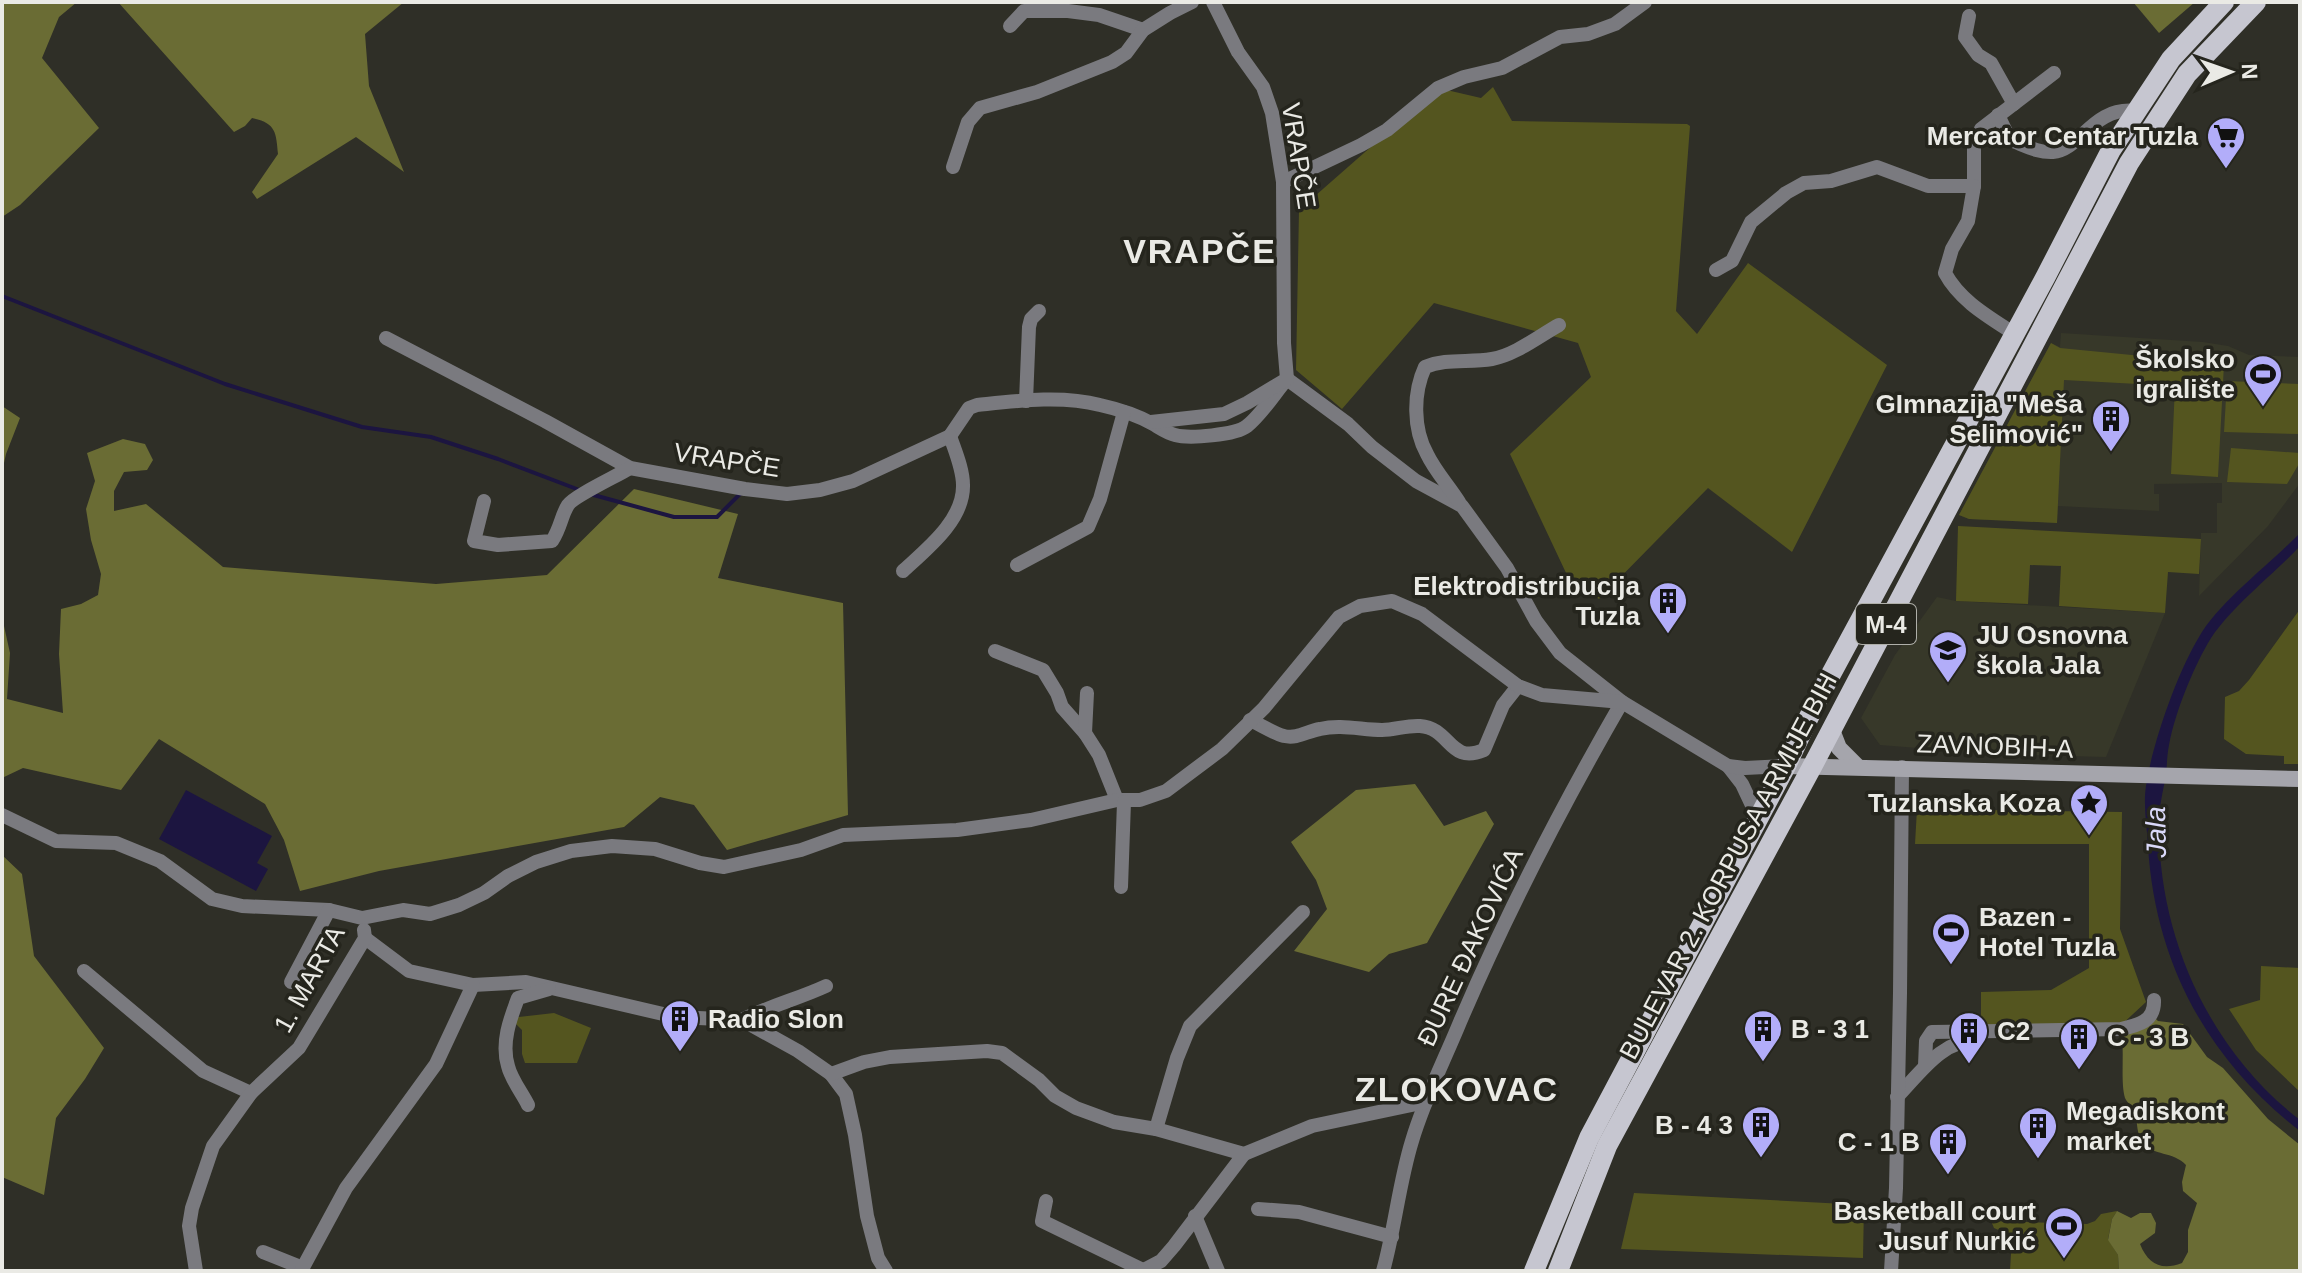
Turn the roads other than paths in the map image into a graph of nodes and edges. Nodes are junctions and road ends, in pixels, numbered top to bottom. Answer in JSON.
{"nodes":[{"id":1,"x":1192,"y":2,"type":"edge"},
{"id":2,"x":1213,"y":2,"type":"edge"},
{"id":3,"x":1645,"y":2,"type":"edge"},
{"id":4,"x":2224,"y":2,"type":"edge"},
{"id":5,"x":2256,"y":2,"type":"edge"},
{"id":6,"x":1969,"y":16,"type":"dead end"},
{"id":7,"x":1010,"y":26,"type":"dead end"},
{"id":8,"x":1143,"y":30,"type":"junction"},
{"id":9,"x":2054,"y":73,"type":"dead end"},
{"id":10,"x":2014,"y":104,"type":"junction"},
{"id":11,"x":2136,"y":111,"type":"junction"},
{"id":12,"x":1998,"y":115,"type":"junction"},
{"id":13,"x":953,"y":167,"type":"dead end"},
{"id":14,"x":1283,"y":182,"type":"junction"},
{"id":15,"x":1974,"y":186,"type":"junction"},
{"id":16,"x":1716,"y":270,"type":"dead end"},
{"id":17,"x":1039,"y":311,"type":"dead end"},
{"id":18,"x":1559,"y":325,"type":"dead end"},
{"id":19,"x":2015,"y":334,"type":"junction"},
{"id":20,"x":386,"y":338,"type":"dead end"},
{"id":21,"x":1287,"y":379,"type":"junction"},
{"id":22,"x":1026,"y":401,"type":"junction"},
{"id":23,"x":1124,"y":412,"type":"junction"},
{"id":24,"x":1150,"y":422,"type":"junction"},
{"id":25,"x":950,"y":436,"type":"junction"},
{"id":26,"x":630,"y":468,"type":"junction"},
{"id":27,"x":484,"y":501,"type":"dead end"},
{"id":28,"x":1462,"y":506,"type":"junction"},
{"id":29,"x":1017,"y":565,"type":"dead end"},
{"id":30,"x":903,"y":571,"type":"dead end"},
{"id":31,"x":995,"y":651,"type":"dead end"},
{"id":32,"x":1518,"y":686,"type":"junction"},
{"id":33,"x":1087,"y":693,"type":"dead end"},
{"id":34,"x":1622,"y":702,"type":"junction"},
{"id":35,"x":1250,"y":720,"type":"junction"},
{"id":36,"x":1832,"y":730,"type":"junction"},
{"id":37,"x":1085,"y":733,"type":"junction"},
{"id":38,"x":1813,"y":765,"type":"junction"},
{"id":39,"x":1728,"y":766,"type":"junction"},
{"id":40,"x":1786,"y":766,"type":"junction"},
{"id":41,"x":1857,"y":766,"type":"junction"},
{"id":42,"x":1902,"y":767,"type":"junction"},
{"id":43,"x":2300,"y":779,"type":"edge"},
{"id":44,"x":1120,"y":801,"type":"junction"},
{"id":45,"x":2,"y":815,"type":"edge"},
{"id":46,"x":1758,"y":818,"type":"junction"},
{"id":47,"x":1121,"y":887,"type":"dead end"},
{"id":48,"x":329,"y":910,"type":"junction"},
{"id":49,"x":1303,"y":912,"type":"dead end"},
{"id":50,"x":362,"y":918,"type":"junction"},
{"id":51,"x":365,"y":938,"type":"junction"},
{"id":52,"x":84,"y":971,"type":"dead end"},
{"id":53,"x":291,"y":982,"type":"dead end"},
{"id":54,"x":473,"y":985,"type":"junction"},
{"id":55,"x":826,"y":986,"type":"dead end"},
{"id":56,"x":550,"y":989,"type":"junction"},
{"id":57,"x":2154,"y":1000,"type":"dead end"},
{"id":58,"x":742,"y":1020,"type":"junction"},
{"id":59,"x":2112,"y":1039,"type":"dead end"},
{"id":60,"x":1925,"y":1066,"type":"junction"},
{"id":61,"x":831,"y":1074,"type":"junction"},
{"id":62,"x":251,"y":1093,"type":"junction"},
{"id":63,"x":1897,"y":1097,"type":"junction"},
{"id":64,"x":1426,"y":1102,"type":"junction"},
{"id":65,"x":528,"y":1105,"type":"dead end"},
{"id":66,"x":1156,"y":1129,"type":"junction"},
{"id":67,"x":1244,"y":1154,"type":"junction"},
{"id":68,"x":1046,"y":1201,"type":"dead end"},
{"id":69,"x":1258,"y":1209,"type":"dead end"},
{"id":70,"x":1195,"y":1216,"type":"junction"},
{"id":71,"x":1392,"y":1237,"type":"junction"},
{"id":72,"x":263,"y":1252,"type":"dead end"},
{"id":73,"x":302,"y":1269,"type":"edge"},
{"id":74,"x":1143,"y":1270,"type":"edge"},
{"id":75,"x":196,"y":1271,"type":"edge"},
{"id":76,"x":886,"y":1271,"type":"edge"},
{"id":77,"x":1218,"y":1271,"type":"edge"},
{"id":78,"x":1383,"y":1271,"type":"edge"},
{"id":79,"x":1534,"y":1271,"type":"edge"},
{"id":80,"x":1558,"y":1271,"type":"edge"},
{"id":81,"x":1891,"y":1271,"type":"edge"}],
"edges":[{"from":1,"to":8,"type":"street"},
{"from":2,"to":14,"type":"street","name":"VRAPČE"},
{"from":3,"to":14,"type":"street"},
{"from":4,"to":11,"type":"main road","name":"BULEVAR 2. KORPUSA ARMIJE BIH","number":"M-4"},
{"from":5,"to":36,"type":"main road","name":"BULEVAR 2. KORPUSA ARMIJE BIH","number":"M-4"},
{"from":6,"to":10,"type":"street"},
{"from":7,"to":8,"type":"street"},
{"from":8,"to":13,"type":"street"},
{"from":9,"to":10,"type":"street"},
{"from":10,"to":12,"type":"street"},
{"from":11,"to":12,"type":"street"},
{"from":11,"to":19,"type":"main road","name":"BULEVAR 2. KORPUSA ARMIJE BIH","number":"M-4"},
{"from":12,"to":15,"type":"street"},
{"from":14,"to":21,"type":"street","name":"VRAPČE"},
{"from":15,"to":16,"type":"street"},
{"from":15,"to":19,"type":"street"},
{"from":17,"to":22,"type":"street"},
{"from":18,"to":28,"type":"street"},
{"from":19,"to":40,"type":"main road","name":"BULEVAR 2. KORPUSA ARMIJE BIH","number":"M-4"},
{"from":20,"to":26,"type":"street","name":"VRAPČE"},
{"from":21,"to":24,"type":"street","name":"VRAPČE"},
{"from":21,"to":24,"type":"street","name":"VRAPČE"},
{"from":21,"to":28,"type":"street"},
{"from":22,"to":23,"type":"street","name":"VRAPČE"},
{"from":22,"to":25,"type":"street","name":"VRAPČE"},
{"from":23,"to":24,"type":"street","name":"VRAPČE"},
{"from":23,"to":29,"type":"street"},
{"from":25,"to":26,"type":"street","name":"VRAPČE"},
{"from":25,"to":30,"type":"street"},
{"from":26,"to":27,"type":"street"},
{"from":28,"to":34,"type":"street"},
{"from":31,"to":37,"type":"street"},
{"from":32,"to":34,"type":"street"},
{"from":32,"to":35,"type":"street"},
{"from":32,"to":35,"type":"street"},
{"from":33,"to":37,"type":"street"},
{"from":34,"to":39,"type":"street"},
{"from":34,"to":64,"type":"street","name":"ĐURE ĐAKOVIĆA"},
{"from":35,"to":44,"type":"street"},
{"from":36,"to":38,"type":"main road","name":"BULEVAR 2. KORPUSA ARMIJE BIH","number":"M-4"},
{"from":36,"to":41,"type":"street"},
{"from":37,"to":44,"type":"street"},
{"from":38,"to":40,"type":"street"},
{"from":38,"to":41,"type":"street"},
{"from":38,"to":80,"type":"main road","name":"BULEVAR 2. KORPUSA ARMIJE BIH","number":"M-4"},
{"from":39,"to":40,"type":"street"},
{"from":39,"to":46,"type":"street"},
{"from":40,"to":46,"type":"main road","name":"BULEVAR 2. KORPUSA ARMIJE BIH","number":"M-4"},
{"from":41,"to":42,"type":"street","name":"ZAVNOBIH-A"},
{"from":42,"to":43,"type":"street","name":"ZAVNOBIH-A"},
{"from":42,"to":63,"type":"street"},
{"from":44,"to":47,"type":"street"},
{"from":44,"to":50,"type":"street"},
{"from":45,"to":48,"type":"street"},
{"from":46,"to":79,"type":"main road","name":"BULEVAR 2. KORPUSA ARMIJE BIH","number":"M-4"},
{"from":48,"to":50,"type":"street"},
{"from":48,"to":53,"type":"street"},
{"from":49,"to":66,"type":"street"},
{"from":50,"to":51,"type":"street","name":"1. MARTA"},
{"from":51,"to":54,"type":"street"},
{"from":51,"to":62,"type":"street","name":"1. MARTA"},
{"from":52,"to":62,"type":"street"},
{"from":54,"to":56,"type":"street"},
{"from":54,"to":73,"type":"street"},
{"from":55,"to":58,"type":"street"},
{"from":56,"to":58,"type":"street"},
{"from":56,"to":65,"type":"street"},
{"from":57,"to":60,"type":"street"},
{"from":58,"to":61,"type":"street"},
{"from":59,"to":60,"type":"street"},
{"from":60,"to":63,"type":"street"},
{"from":61,"to":66,"type":"street"},
{"from":61,"to":76,"type":"street"},
{"from":62,"to":75,"type":"street","name":"1. MARTA"},
{"from":63,"to":81,"type":"street"},
{"from":64,"to":67,"type":"street"},
{"from":64,"to":71,"type":"street","name":"ĐURE ĐAKOVIĆA"},
{"from":66,"to":67,"type":"street"},
{"from":67,"to":70,"type":"street"},
{"from":68,"to":74,"type":"street"},
{"from":69,"to":71,"type":"street"},
{"from":70,"to":74,"type":"street"},
{"from":70,"to":77,"type":"street"},
{"from":71,"to":78,"type":"street","name":"ĐURE ĐAKOVIĆA"},
{"from":72,"to":73,"type":"street"}]}
